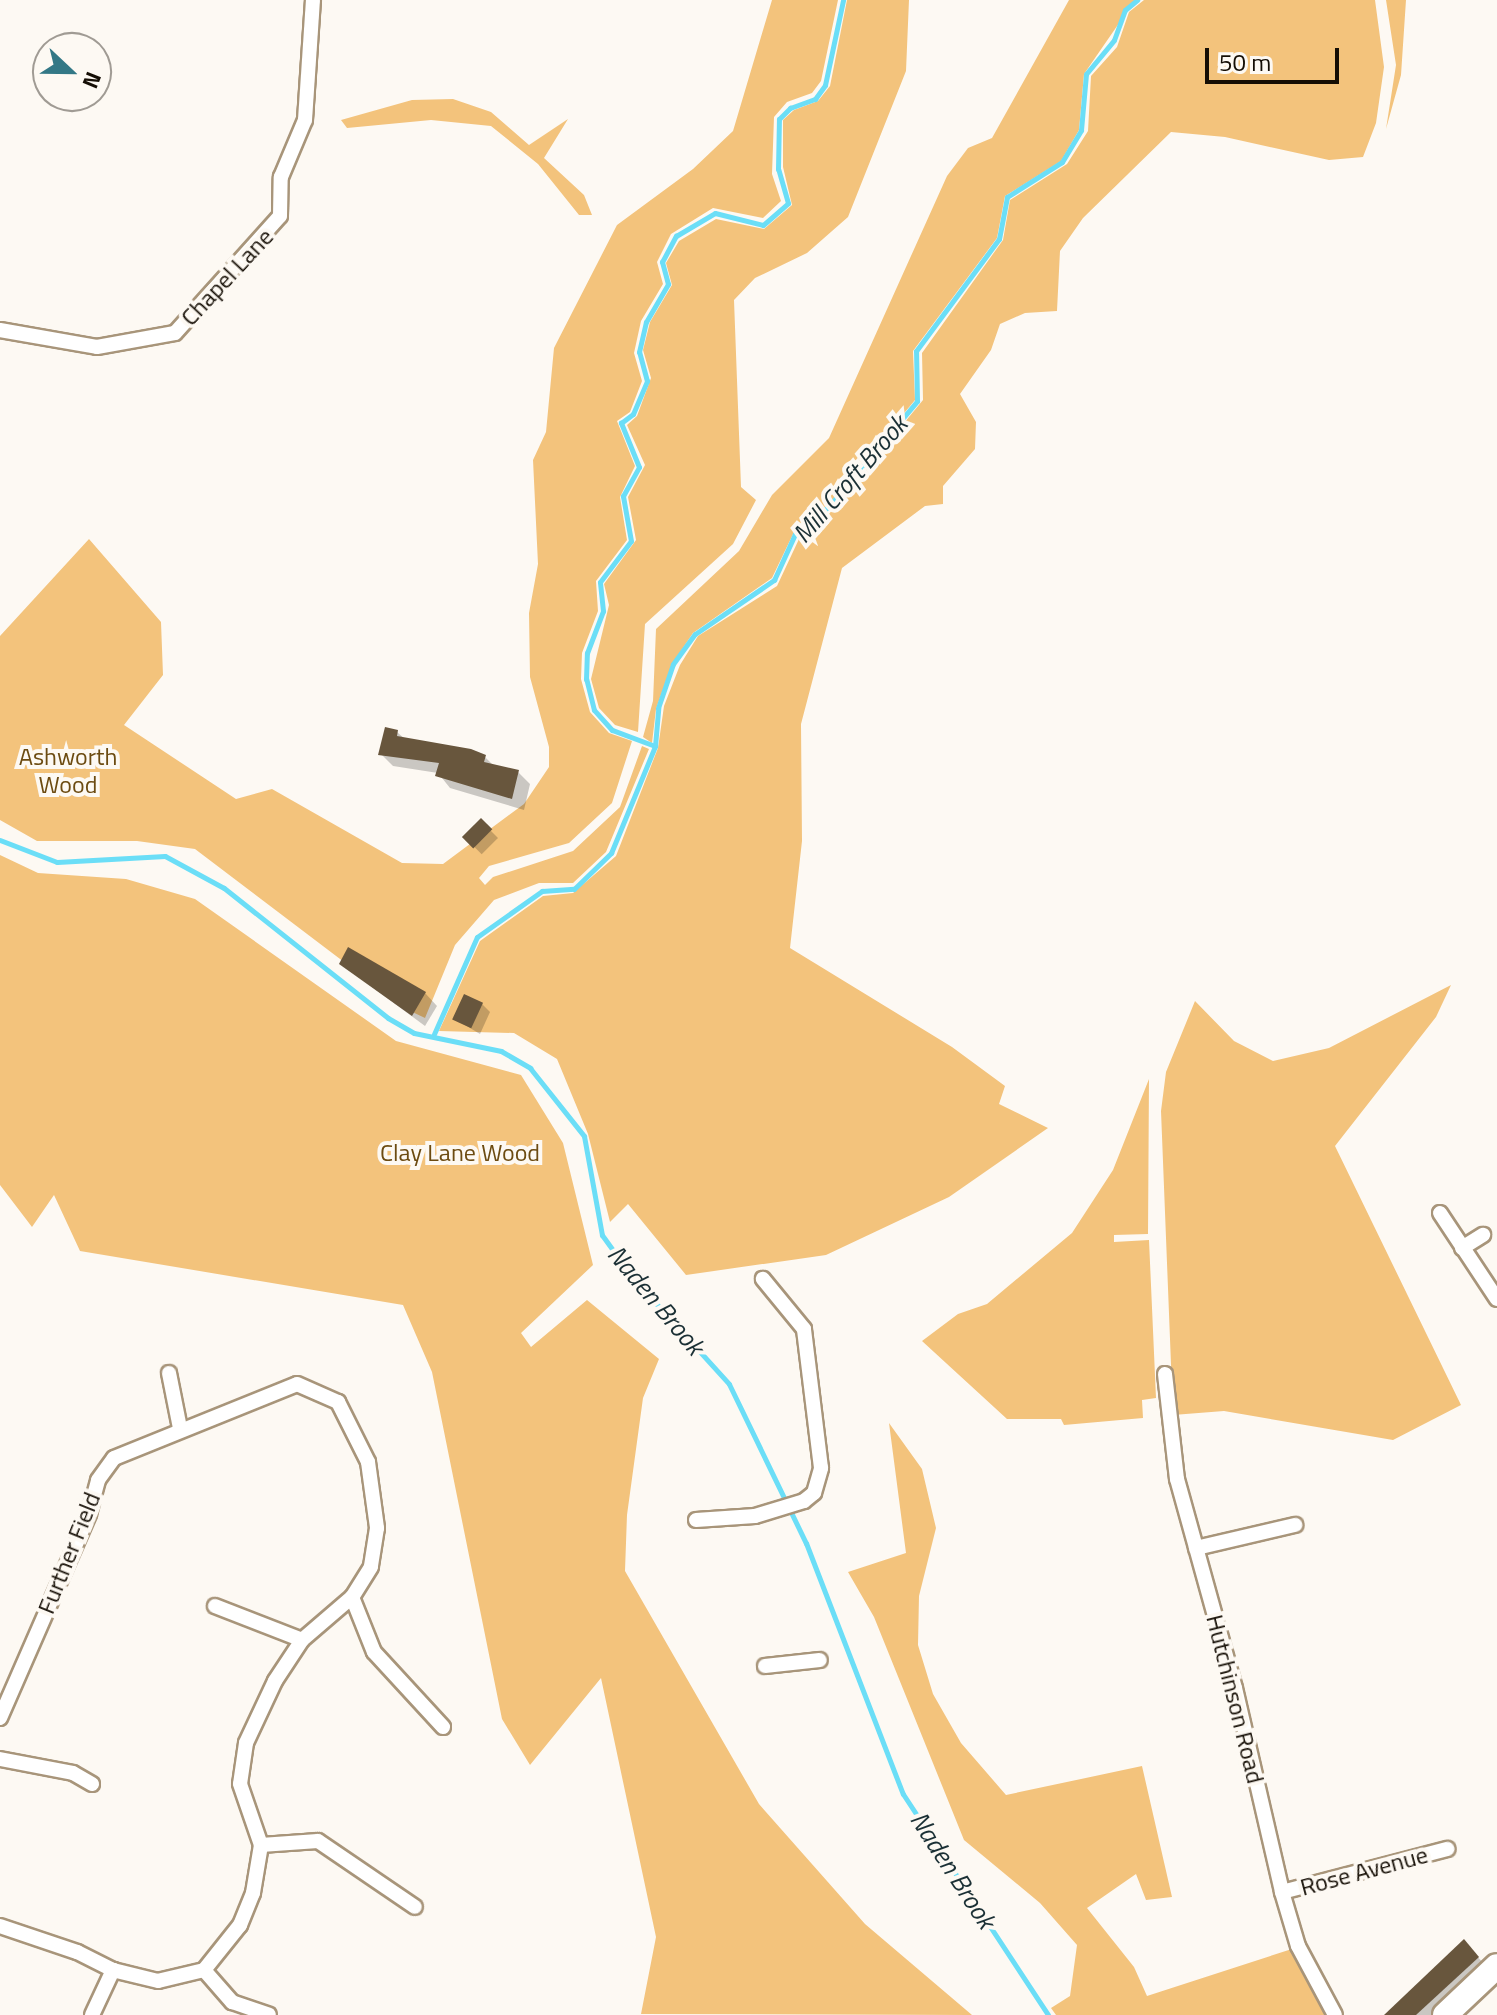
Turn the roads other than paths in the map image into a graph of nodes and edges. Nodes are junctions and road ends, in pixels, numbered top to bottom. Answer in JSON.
{"nodes":[{"id":1,"x":313,"y":0,"type":"edge"},
{"id":2,"x":0,"y":330,"type":"edge"},
{"id":3,"x":1440,"y":1213,"type":"dead end"},
{"id":4,"x":1483,"y":1235,"type":"dead end"},
{"id":5,"x":1462,"y":1248,"type":"junction"},
{"id":6,"x":763,"y":1279,"type":"dead end"},
{"id":7,"x":1497,"y":1299,"type":"edge"},
{"id":8,"x":169,"y":1373,"type":"dead end"},
{"id":9,"x":1165,"y":1374,"type":"dead end"},
{"id":10,"x":180,"y":1428,"type":"junction"},
{"id":11,"x":696,"y":1520,"type":"dead end"},
{"id":12,"x":1295,"y":1525,"type":"dead end"},
{"id":13,"x":1196,"y":1548,"type":"junction"},
{"id":14,"x":352,"y":1597,"type":"junction"},
{"id":15,"x":215,"y":1606,"type":"dead end"},
{"id":16,"x":302,"y":1640,"type":"junction"},
{"id":17,"x":820,"y":1660,"type":"dead end"},
{"id":18,"x":765,"y":1666,"type":"dead end"},
{"id":19,"x":0,"y":1718,"type":"edge"},
{"id":20,"x":443,"y":1727,"type":"dead end"},
{"id":21,"x":0,"y":1759,"type":"edge"},
{"id":22,"x":92,"y":1784,"type":"dead end"},
{"id":23,"x":261,"y":1845,"type":"junction"},
{"id":24,"x":1447,"y":1849,"type":"dead end"},
{"id":25,"x":1282,"y":1892,"type":"junction"},
{"id":26,"x":415,"y":1907,"type":"dead end"},
{"id":27,"x":0,"y":1926,"type":"edge"},
{"id":28,"x":1497,"y":1966,"type":"edge"},
{"id":29,"x":113,"y":1970,"type":"junction"},
{"id":30,"x":204,"y":1970,"type":"junction"},
{"id":31,"x":92,"y":2015,"type":"edge"},
{"id":32,"x":269,"y":2015,"type":"edge"},
{"id":33,"x":1335,"y":2015,"type":"edge"},
{"id":34,"x":1445,"y":2015,"type":"edge"}],
"edges":[{"from":1,"to":2,"type":"street","name":"Chapel Lane"},
{"from":3,"to":5,"type":"street"},
{"from":4,"to":5,"type":"street"},
{"from":5,"to":7,"type":"street"},
{"from":6,"to":11,"type":"street"},
{"from":8,"to":10,"type":"street"},
{"from":9,"to":13,"type":"street","name":"Hutchinson Road"},
{"from":10,"to":14,"type":"street","name":"Further Field"},
{"from":10,"to":19,"type":"street","name":"Further Field"},
{"from":12,"to":13,"type":"street"},
{"from":13,"to":25,"type":"street","name":"Hutchinson Road"},
{"from":14,"to":16,"type":"street","name":"Further Field"},
{"from":14,"to":20,"type":"street"},
{"from":15,"to":16,"type":"street"},
{"from":16,"to":23,"type":"street","name":"Further Field"},
{"from":17,"to":18,"type":"street"},
{"from":21,"to":22,"type":"street"},
{"from":23,"to":26,"type":"street"},
{"from":23,"to":30,"type":"street"},
{"from":24,"to":25,"type":"street","name":"Rose Avenue"},
{"from":25,"to":33,"type":"street","name":"Hutchinson Road"},
{"from":27,"to":29,"type":"street"},
{"from":28,"to":34,"type":"main road"},
{"from":29,"to":30,"type":"street"},
{"from":29,"to":31,"type":"street"},
{"from":30,"to":32,"type":"street"}]}
